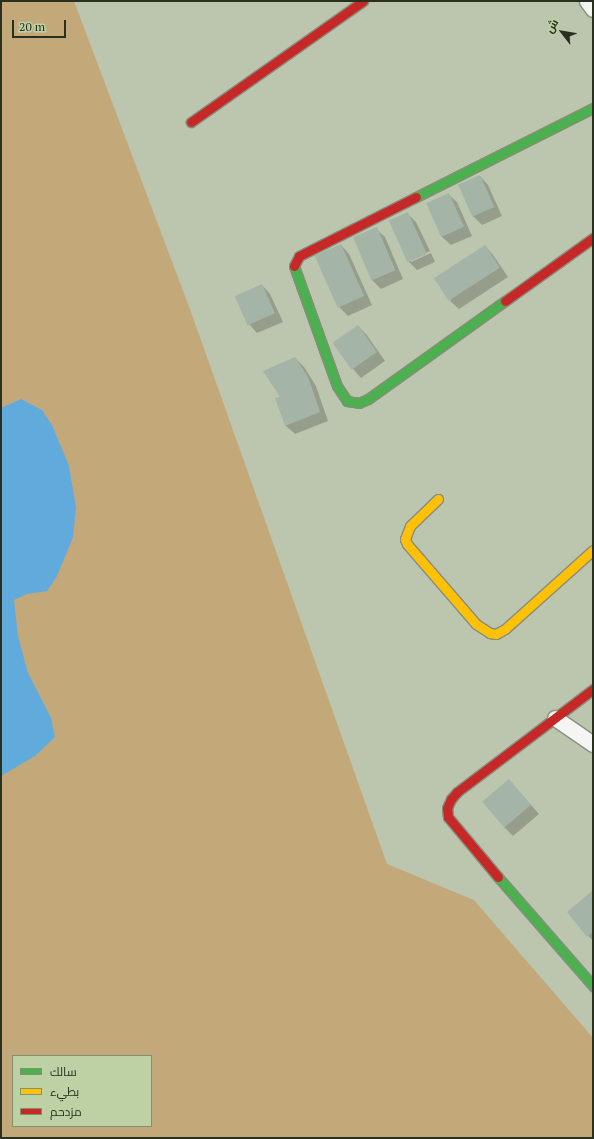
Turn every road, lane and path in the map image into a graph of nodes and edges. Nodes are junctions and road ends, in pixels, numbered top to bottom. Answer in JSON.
{"nodes":[{"id":1,"x":363,"y":1,"type":"edge"},
{"id":2,"x":587,"y":1,"type":"edge"},
{"id":3,"x":593,"y":9,"type":"edge"},
{"id":4,"x":593,"y":108,"type":"edge"},
{"id":5,"x":191,"y":122,"type":"dead end"},
{"id":6,"x":593,"y":238,"type":"edge"},
{"id":7,"x":438,"y":499,"type":"dead end"},
{"id":8,"x":593,"y":550,"type":"edge"},
{"id":9,"x":593,"y":689,"type":"edge"},
{"id":10,"x":555,"y":718,"type":"junction"},
{"id":11,"x":593,"y":744,"type":"edge"},
{"id":12,"x":593,"y":986,"type":"edge"}],
"edges":[{"from":1,"to":5,"type":"street"},
{"from":2,"to":3,"type":"street"},
{"from":4,"to":6,"type":"street"},
{"from":7,"to":8,"type":"street"},
{"from":9,"to":10,"type":"street"},
{"from":10,"to":11,"type":"street"},
{"from":10,"to":12,"type":"street"}]}
